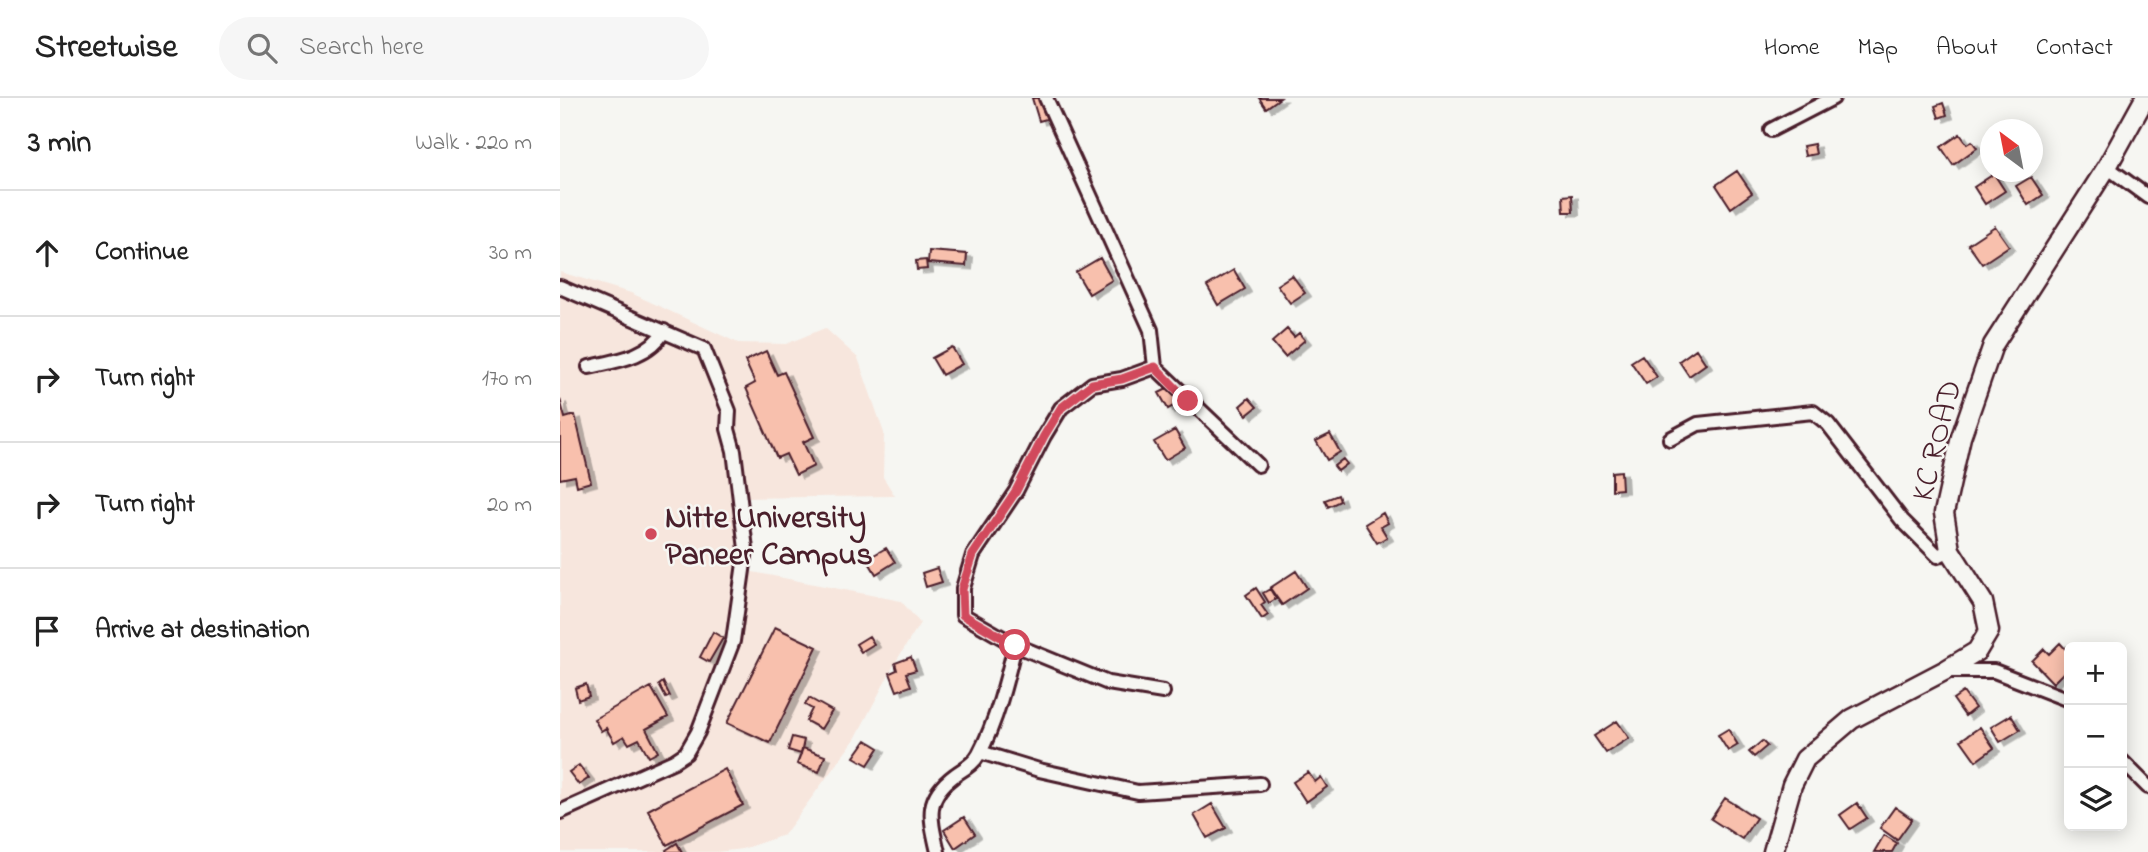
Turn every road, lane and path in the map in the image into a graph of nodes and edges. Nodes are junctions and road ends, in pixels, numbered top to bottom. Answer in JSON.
{"nodes":[{"id":1,"x":1046,"y":98,"type":"edge"},
{"id":2,"x":1833,"y":98,"type":"edge"},
{"id":3,"x":2145,"y":98,"type":"edge"},
{"id":4,"x":1771,"y":130,"type":"dead end"},
{"id":5,"x":2107,"y":167,"type":"junction"},
{"id":6,"x":2148,"y":197,"type":"edge"},
{"id":7,"x":560,"y":287,"type":"edge"},
{"id":8,"x":664,"y":331,"type":"junction"},
{"id":9,"x":589,"y":367,"type":"dead end"},
{"id":10,"x":1155,"y":367,"type":"junction"},
{"id":11,"x":1670,"y":439,"type":"dead end"},
{"id":12,"x":1258,"y":465,"type":"dead end"},
{"id":13,"x":1950,"y":550,"type":"junction"},
{"id":14,"x":1015,"y":645,"type":"junction"},
{"id":15,"x":1944,"y":671,"type":"junction"},
{"id":16,"x":1164,"y":692,"type":"dead end"},
{"id":17,"x":2064,"y":698,"type":"edge"},
{"id":18,"x":980,"y":752,"type":"junction"},
{"id":19,"x":2127,"y":766,"type":"edge"},
{"id":20,"x":1260,"y":784,"type":"dead end"},
{"id":21,"x":2148,"y":787,"type":"edge"},
{"id":22,"x":560,"y":812,"type":"edge"},
{"id":23,"x":938,"y":852,"type":"edge"},
{"id":24,"x":1773,"y":852,"type":"edge"}],
"edges":[{"from":1,"to":10,"type":"street"},
{"from":2,"to":4,"type":"street"},
{"from":3,"to":5,"type":"main road","name":"KC ROAD"},
{"from":5,"to":6,"type":"street"},
{"from":5,"to":13,"type":"main road","name":"KC ROAD"},
{"from":7,"to":8,"type":"street"},
{"from":8,"to":9,"type":"street"},
{"from":8,"to":22,"type":"street"},
{"from":10,"to":12,"type":"street"},
{"from":10,"to":14,"type":"street"},
{"from":11,"to":13,"type":"street"},
{"from":13,"to":15,"type":"main road","name":"KC ROAD"},
{"from":14,"to":16,"type":"street"},
{"from":14,"to":18,"type":"street"},
{"from":15,"to":17,"type":"street"},
{"from":15,"to":24,"type":"main road","name":"KC ROAD"},
{"from":18,"to":20,"type":"street"},
{"from":18,"to":23,"type":"street"},
{"from":19,"to":21,"type":"street"}]}
